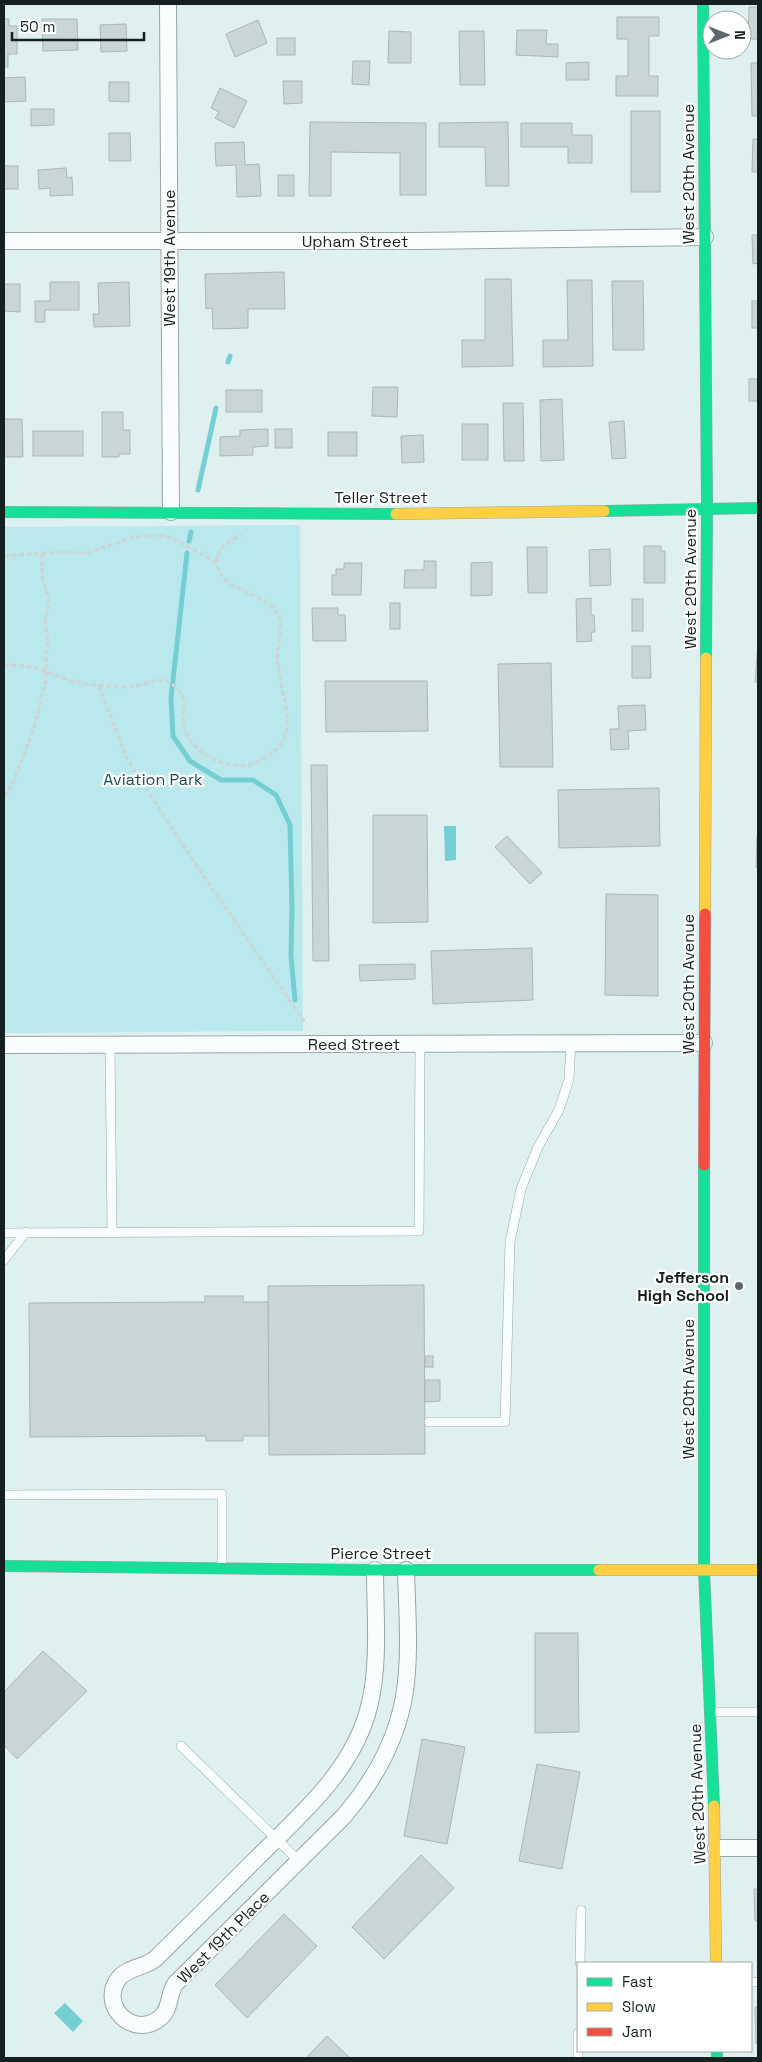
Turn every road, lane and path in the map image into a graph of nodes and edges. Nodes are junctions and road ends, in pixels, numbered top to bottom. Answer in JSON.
{"nodes":[{"id":1,"x":168,"y":4,"type":"edge"},
{"id":2,"x":703,"y":4,"type":"edge"},
{"id":3,"x":705,"y":237,"type":"junction"},
{"id":4,"x":169,"y":240,"type":"junction"},
{"id":5,"x":4,"y":241,"type":"edge"},
{"id":6,"x":707,"y":508,"type":"junction"},
{"id":7,"x":758,"y":508,"type":"edge"},
{"id":8,"x":4,"y":512,"type":"edge"},
{"id":9,"x":171,"y":512,"type":"junction"},
{"id":10,"x":246,"y":532,"type":"dead end"},
{"id":11,"x":42,"y":554,"type":"junction"},
{"id":12,"x":4,"y":556,"type":"edge"},
{"id":13,"x":216,"y":562,"type":"junction"},
{"id":14,"x":4,"y":666,"type":"edge"},
{"id":15,"x":47,"y":671,"type":"junction"},
{"id":16,"x":99,"y":686,"type":"junction"},
{"id":17,"x":4,"y":796,"type":"edge"},
{"id":18,"x":306,"y":1024,"type":"dead end"},
{"id":19,"x":572,"y":1043,"type":"junction"},
{"id":20,"x":704,"y":1043,"type":"junction"},
{"id":21,"x":110,"y":1044,"type":"junction"},
{"id":22,"x":420,"y":1044,"type":"junction"},
{"id":23,"x":4,"y":1045,"type":"edge"},
{"id":24,"x":4,"y":1232,"type":"edge"},
{"id":25,"x":26,"y":1232,"type":"junction"},
{"id":26,"x":112,"y":1232,"type":"junction"},
{"id":27,"x":4,"y":1260,"type":"edge"},
{"id":28,"x":429,"y":1422,"type":"dead end"},
{"id":29,"x":4,"y":1495,"type":"edge"},
{"id":30,"x":4,"y":1566,"type":"edge"},
{"id":31,"x":222,"y":1567,"type":"junction"},
{"id":32,"x":375,"y":1570,"type":"junction"},
{"id":33,"x":406,"y":1570,"type":"junction"},
{"id":34,"x":704,"y":1570,"type":"junction"},
{"id":35,"x":758,"y":1570,"type":"edge"},
{"id":36,"x":711,"y":1712,"type":"junction"},
{"id":37,"x":758,"y":1712,"type":"edge"},
{"id":38,"x":181,"y":1746,"type":"dead end"},
{"id":39,"x":276,"y":1839,"type":"junction"},
{"id":40,"x":716,"y":1848,"type":"junction"},
{"id":41,"x":758,"y":1848,"type":"edge"},
{"id":42,"x":299,"y":1862,"type":"junction"},
{"id":43,"x":581,"y":1910,"type":"dead end"},
{"id":44,"x":580,"y":1962,"type":"edge"},
{"id":45,"x":716,"y":1962,"type":"edge"}],
"edges":[{"from":1,"to":4,"type":"street","name":"West 19th Avenue"},
{"from":2,"to":3,"type":"street","name":"West 20th Avenue"},
{"from":3,"to":4,"type":"street","name":"Upham Street"},
{"from":3,"to":6,"type":"street","name":"West 20th Avenue"},
{"from":4,"to":5,"type":"street","name":"Upham Street"},
{"from":4,"to":9,"type":"street","name":"West 19th Avenue"},
{"from":6,"to":7,"type":"street","name":"Teller Street"},
{"from":6,"to":9,"type":"street","name":"Teller Street"},
{"from":6,"to":20,"type":"street","name":"West 20th Avenue"},
{"from":8,"to":9,"type":"street","name":"Teller Street"},
{"from":10,"to":13,"type":"path"},
{"from":11,"to":12,"type":"path"},
{"from":11,"to":13,"type":"path"},
{"from":11,"to":15,"type":"path"},
{"from":13,"to":16,"type":"path"},
{"from":14,"to":15,"type":"path"},
{"from":15,"to":16,"type":"path"},
{"from":15,"to":17,"type":"path"},
{"from":16,"to":18,"type":"path"},
{"from":19,"to":20,"type":"street","name":"Reed Street"},
{"from":19,"to":22,"type":"street","name":"Reed Street"},
{"from":19,"to":28,"type":"lane"},
{"from":20,"to":34,"type":"street","name":"West 20th Avenue"},
{"from":21,"to":22,"type":"street","name":"Reed Street"},
{"from":21,"to":23,"type":"street","name":"Reed Street"},
{"from":21,"to":26,"type":"lane"},
{"from":22,"to":26,"type":"lane"},
{"from":24,"to":25,"type":"lane"},
{"from":25,"to":26,"type":"lane"},
{"from":25,"to":27,"type":"lane"},
{"from":29,"to":31,"type":"lane"},
{"from":30,"to":31,"type":"street","name":"Pierce Street"},
{"from":31,"to":32,"type":"street","name":"Pierce Street"},
{"from":32,"to":33,"type":"street","name":"Pierce Street"},
{"from":32,"to":39,"type":"street","name":"West 19th Place"},
{"from":33,"to":34,"type":"street","name":"Pierce Street"},
{"from":33,"to":42,"type":"street","name":"West 19th Place"},
{"from":34,"to":35,"type":"street","name":"Pierce Street"},
{"from":34,"to":36,"type":"street","name":"West 20th Avenue"},
{"from":36,"to":37,"type":"lane"},
{"from":36,"to":40,"type":"street","name":"West 20th Avenue"},
{"from":38,"to":39,"type":"lane"},
{"from":39,"to":42,"type":"lane"},
{"from":39,"to":42,"type":"street","name":"West 19th Place"},
{"from":40,"to":41,"type":"street"},
{"from":40,"to":45,"type":"street","name":"West 20th Avenue"},
{"from":43,"to":44,"type":"lane"}]}
